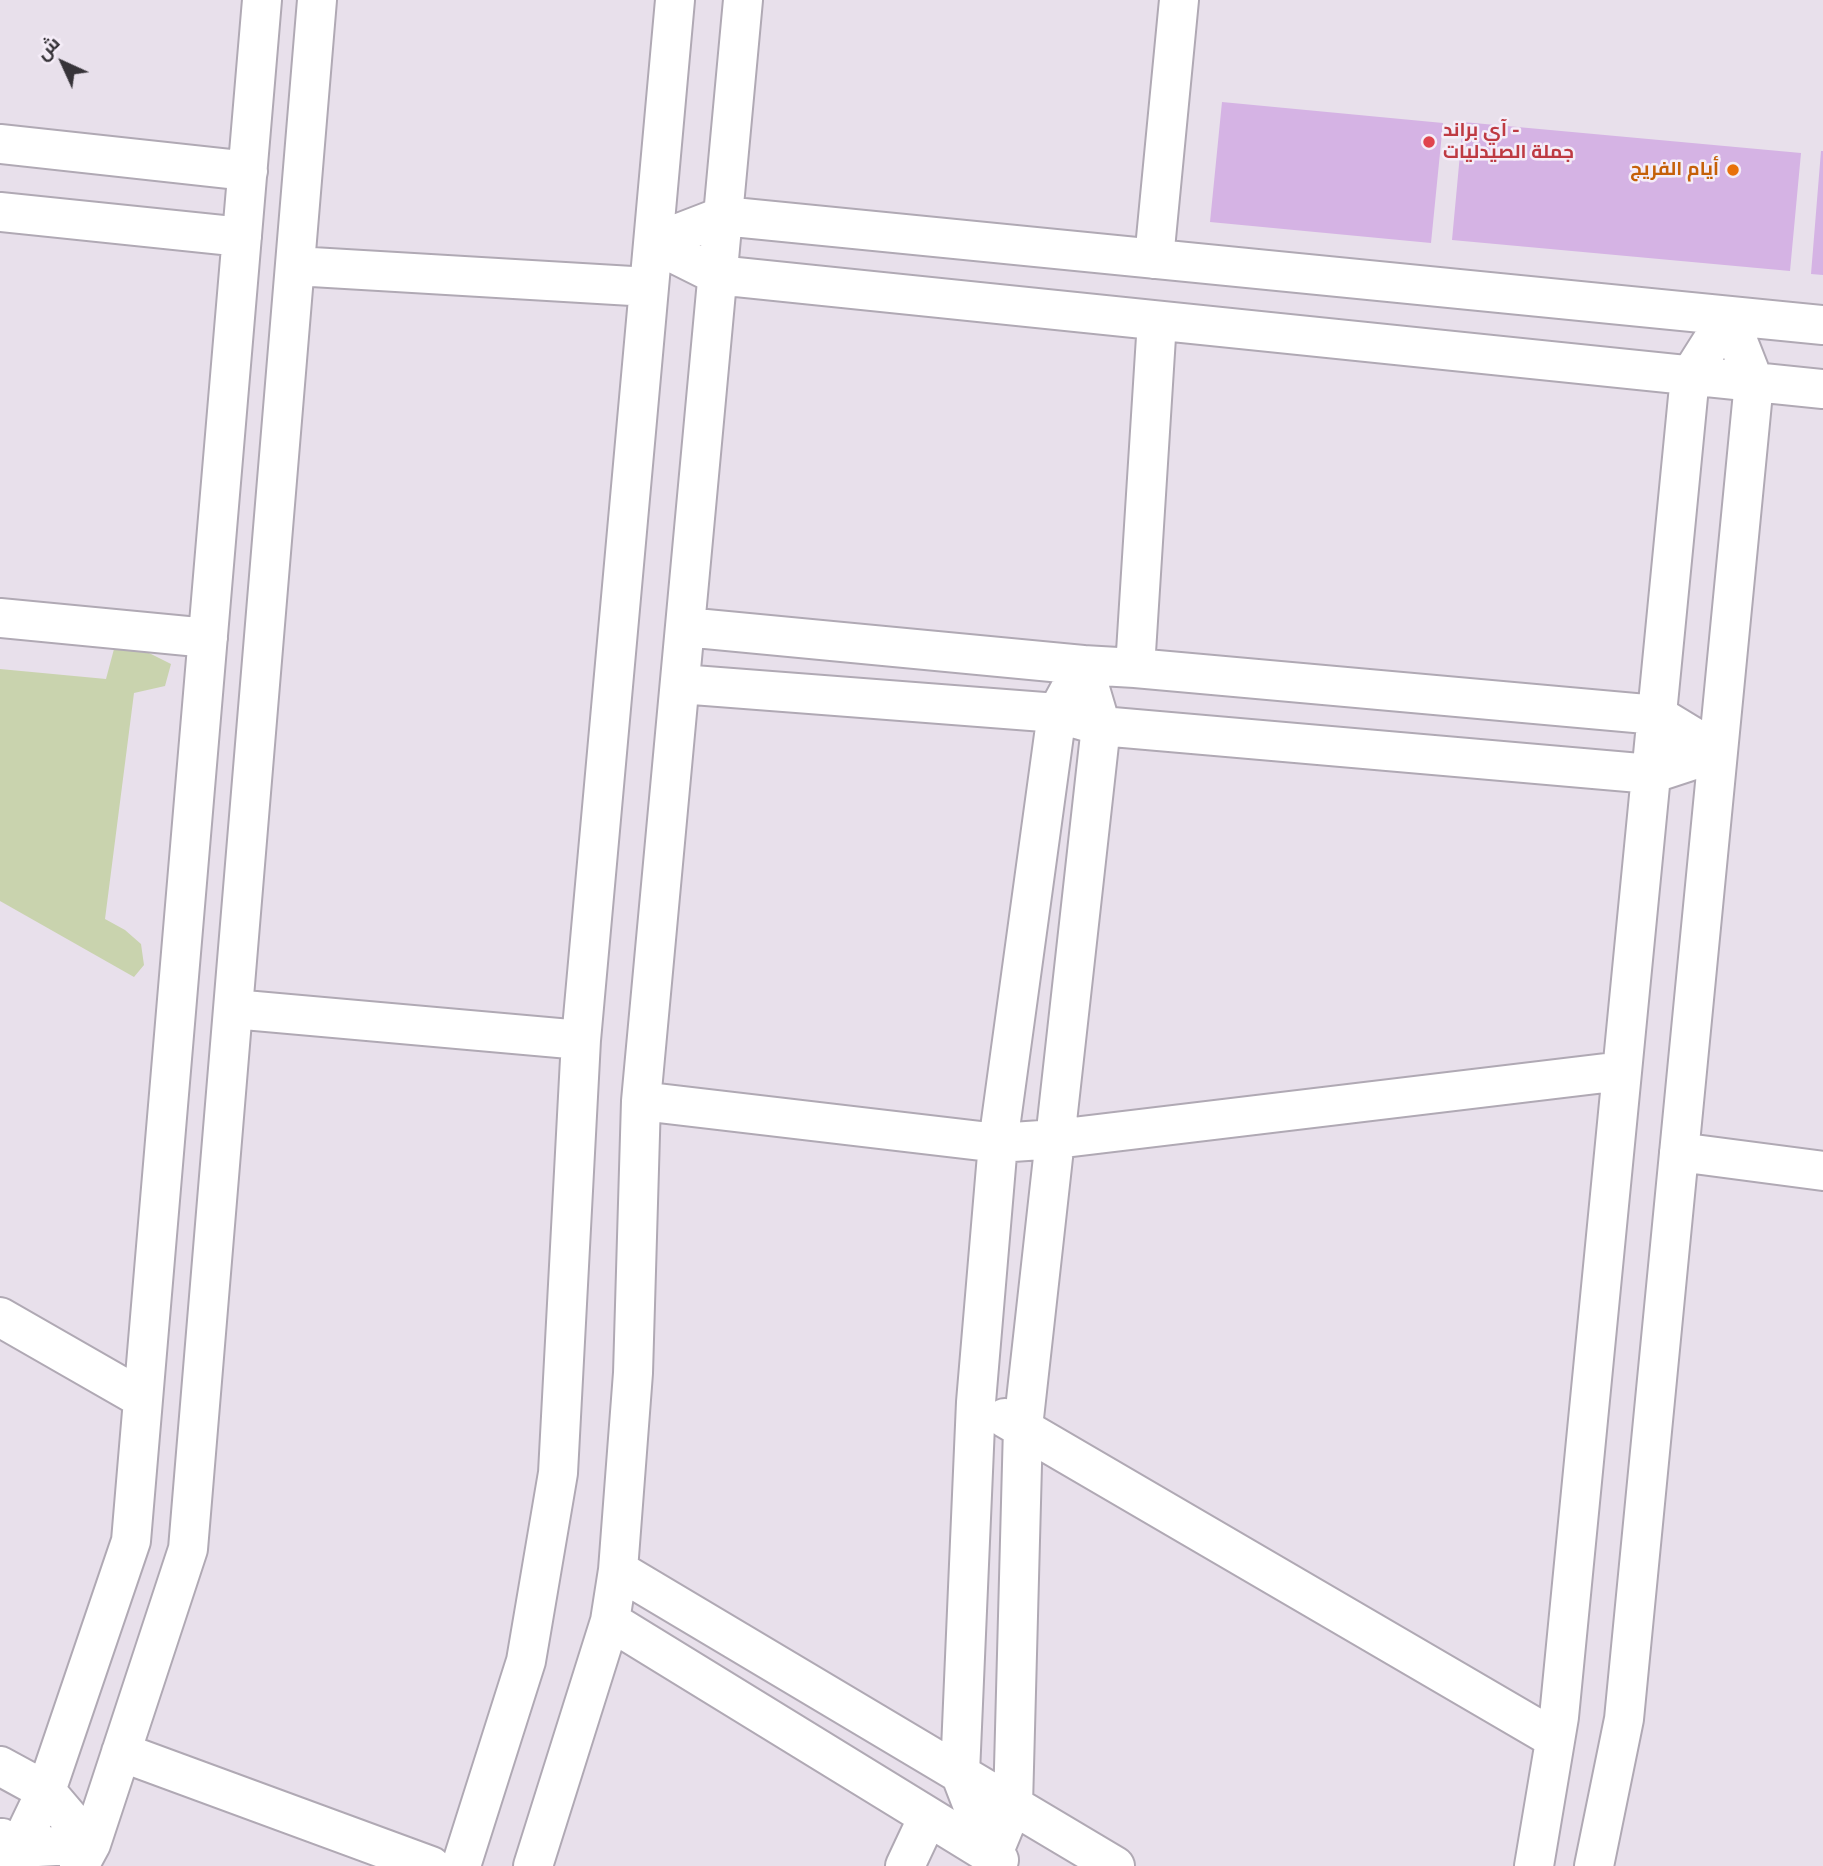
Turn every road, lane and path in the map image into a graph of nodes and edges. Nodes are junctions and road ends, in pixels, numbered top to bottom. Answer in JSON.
{"nodes":[{"id":1,"x":262,"y":0,"type":"edge"},
{"id":2,"x":317,"y":0,"type":"edge"},
{"id":3,"x":675,"y":0,"type":"edge"},
{"id":4,"x":743,"y":0,"type":"edge"},
{"id":5,"x":1179,"y":0,"type":"edge"},
{"id":6,"x":0,"y":144,"type":"edge"},
{"id":7,"x":248,"y":171,"type":"junction"},
{"id":8,"x":0,"y":212,"type":"edge"},
{"id":9,"x":723,"y":216,"type":"junction"},
{"id":10,"x":242,"y":237,"type":"junction"},
{"id":11,"x":653,"y":243,"type":"junction"},
{"id":12,"x":1154,"y":259,"type":"junction"},
{"id":13,"x":295,"y":266,"type":"junction"},
{"id":14,"x":717,"y":275,"type":"junction"},
{"id":15,"x":649,"y":287,"type":"junction"},
{"id":16,"x":1728,"y":316,"type":"junction"},
{"id":17,"x":1157,"y":321,"type":"junction"},
{"id":18,"x":1823,"y":325,"type":"edge"},
{"id":19,"x":1690,"y":376,"type":"junction"},
{"id":20,"x":1754,"y":382,"type":"junction"},
{"id":21,"x":1823,"y":389,"type":"edge"},
{"id":22,"x":0,"y":618,"type":"edge"},
{"id":23,"x":685,"y":627,"type":"junction"},
{"id":24,"x":208,"y":638,"type":"junction"},
{"id":25,"x":1083,"y":665,"type":"junction"},
{"id":26,"x":1135,"y":668,"type":"junction"},
{"id":27,"x":680,"y":684,"type":"junction"},
{"id":28,"x":1057,"y":713,"type":"junction"},
{"id":29,"x":1657,"y":715,"type":"junction"},
{"id":30,"x":1101,"y":726,"type":"junction"},
{"id":31,"x":1718,"y":752,"type":"junction"},
{"id":32,"x":1651,"y":774,"type":"junction"},
{"id":33,"x":233,"y":1009,"type":"junction"},
{"id":34,"x":581,"y":1040,"type":"junction"},
{"id":35,"x":1622,"y":1071,"type":"junction"},
{"id":36,"x":641,"y":1101,"type":"junction"},
{"id":37,"x":1056,"y":1139,"type":"junction"},
{"id":38,"x":998,"y":1143,"type":"junction"},
{"id":39,"x":1679,"y":1152,"type":"junction"},
{"id":40,"x":1823,"y":1171,"type":"edge"},
{"id":41,"x":0,"y":1317,"type":"edge"},
{"id":42,"x":143,"y":1399,"type":"junction"},
{"id":43,"x":976,"y":1402,"type":"junction"},
{"id":44,"x":1023,"y":1427,"type":"junction"},
{"id":45,"x":618,"y":1570,"type":"junction"},
{"id":46,"x":610,"y":1621,"type":"junction"},
{"id":47,"x":1555,"y":1739,"type":"junction"},
{"id":48,"x":121,"y":1752,"type":"junction"},
{"id":49,"x":0,"y":1766,"type":"edge"},
{"id":50,"x":960,"y":1773,"type":"junction"},
{"id":51,"x":46,"y":1791,"type":"junction"},
{"id":52,"x":1013,"y":1805,"type":"junction"},
{"id":53,"x":928,"y":1817,"type":"junction"},
{"id":54,"x":10,"y":1850,"type":"edge"},
{"id":55,"x":85,"y":1855,"type":"edge"},
{"id":56,"x":1000,"y":1861,"type":"edge"},
{"id":57,"x":431,"y":1866,"type":"edge"},
{"id":58,"x":461,"y":1866,"type":"edge"},
{"id":59,"x":533,"y":1866,"type":"edge"},
{"id":60,"x":905,"y":1866,"type":"edge"},
{"id":61,"x":1115,"y":1866,"type":"edge"},
{"id":62,"x":1534,"y":1866,"type":"edge"},
{"id":63,"x":1594,"y":1866,"type":"edge"}],
"edges":[{"from":1,"to":7,"type":"street"},
{"from":2,"to":13,"type":"street"},
{"from":3,"to":11,"type":"street"},
{"from":4,"to":9,"type":"street"},
{"from":5,"to":12,"type":"street"},
{"from":6,"to":7,"type":"street"},
{"from":7,"to":10,"type":"street"},
{"from":8,"to":10,"type":"street"},
{"from":9,"to":11,"type":"street"},
{"from":9,"to":12,"type":"street"},
{"from":9,"to":14,"type":"street"},
{"from":10,"to":24,"type":"street"},
{"from":11,"to":14,"type":"street"},
{"from":11,"to":15,"type":"street"},
{"from":12,"to":16,"type":"street"},
{"from":13,"to":15,"type":"street"},
{"from":13,"to":33,"type":"street"},
{"from":14,"to":17,"type":"street"},
{"from":14,"to":23,"type":"street"},
{"from":15,"to":34,"type":"street"},
{"from":16,"to":18,"type":"street"},
{"from":16,"to":19,"type":"street"},
{"from":16,"to":20,"type":"street"},
{"from":17,"to":19,"type":"street"},
{"from":17,"to":26,"type":"street"},
{"from":19,"to":20,"type":"street"},
{"from":19,"to":29,"type":"street"},
{"from":20,"to":21,"type":"street"},
{"from":20,"to":31,"type":"street"},
{"from":22,"to":24,"type":"street"},
{"from":23,"to":25,"type":"street"},
{"from":23,"to":27,"type":"street"},
{"from":24,"to":42,"type":"street"},
{"from":25,"to":26,"type":"street"},
{"from":25,"to":28,"type":"street"},
{"from":25,"to":30,"type":"street"},
{"from":26,"to":29,"type":"street"},
{"from":27,"to":28,"type":"street"},
{"from":27,"to":36,"type":"street"},
{"from":28,"to":30,"type":"street"},
{"from":28,"to":38,"type":"street"},
{"from":29,"to":31,"type":"street"},
{"from":29,"to":32,"type":"street"},
{"from":30,"to":32,"type":"street"},
{"from":30,"to":37,"type":"street"},
{"from":31,"to":32,"type":"street"},
{"from":31,"to":39,"type":"street"},
{"from":32,"to":35,"type":"street"},
{"from":33,"to":34,"type":"street"},
{"from":33,"to":48,"type":"street"},
{"from":34,"to":58,"type":"street"},
{"from":35,"to":37,"type":"street"},
{"from":35,"to":47,"type":"street"},
{"from":36,"to":38,"type":"street"},
{"from":36,"to":45,"type":"street"},
{"from":37,"to":38,"type":"street"},
{"from":37,"to":44,"type":"street"},
{"from":38,"to":43,"type":"street"},
{"from":39,"to":40,"type":"street"},
{"from":39,"to":63,"type":"street"},
{"from":41,"to":42,"type":"street"},
{"from":42,"to":51,"type":"street"},
{"from":43,"to":44,"type":"street"},
{"from":43,"to":50,"type":"street"},
{"from":44,"to":47,"type":"street"},
{"from":44,"to":52,"type":"street"},
{"from":45,"to":46,"type":"street"},
{"from":45,"to":50,"type":"street"},
{"from":46,"to":53,"type":"street"},
{"from":46,"to":59,"type":"street"},
{"from":47,"to":62,"type":"street"},
{"from":48,"to":55,"type":"street"},
{"from":48,"to":57,"type":"street"},
{"from":49,"to":51,"type":"street"},
{"from":50,"to":52,"type":"street"},
{"from":50,"to":56,"type":"street"},
{"from":51,"to":54,"type":"street"},
{"from":51,"to":55,"type":"street"},
{"from":52,"to":56,"type":"street"},
{"from":52,"to":61,"type":"street"},
{"from":53,"to":56,"type":"street"},
{"from":53,"to":60,"type":"street"},
{"from":54,"to":55,"type":"street"}]}
